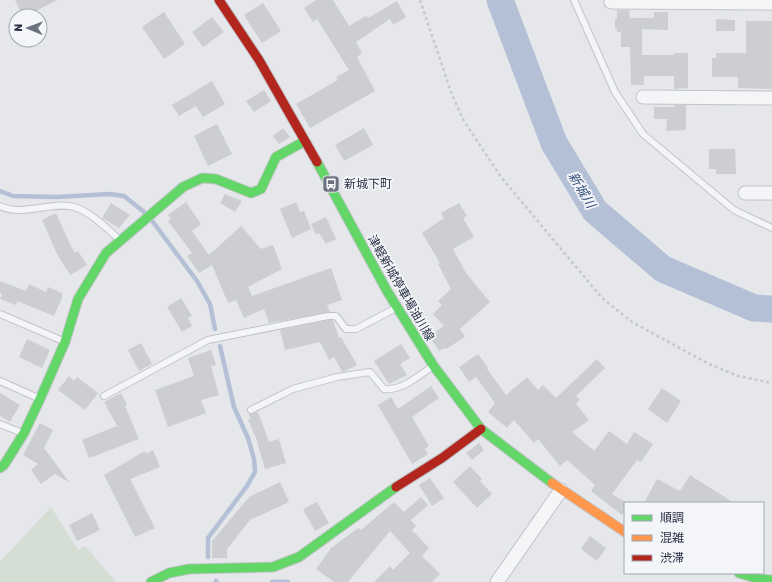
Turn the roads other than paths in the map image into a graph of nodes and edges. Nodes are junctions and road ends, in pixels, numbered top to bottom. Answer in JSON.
{"nodes":[{"id":1,"x":219,"y":0,"type":"edge"},
{"id":2,"x":574,"y":0,"type":"edge"},
{"id":3,"x":611,"y":2,"type":"dead end"},
{"id":4,"x":772,"y":3,"type":"edge"},
{"id":5,"x":643,"y":97,"type":"dead end"},
{"id":6,"x":772,"y":98,"type":"edge"},
{"id":7,"x":305,"y":140,"type":"junction"},
{"id":8,"x":745,"y":193,"type":"dead end"},
{"id":9,"x":772,"y":193,"type":"edge"},
{"id":10,"x":0,"y":206,"type":"edge"},
{"id":11,"x":772,"y":228,"type":"edge"},
{"id":12,"x":120,"y":239,"type":"junction"},
{"id":13,"x":397,"y":308,"type":"junction"},
{"id":14,"x":0,"y":314,"type":"edge"},
{"id":15,"x":65,"y":342,"type":"junction"},
{"id":16,"x":433,"y":365,"type":"junction"},
{"id":17,"x":0,"y":381,"type":"edge"},
{"id":18,"x":104,"y":396,"type":"dead end"},
{"id":19,"x":40,"y":399,"type":"junction"},
{"id":20,"x":251,"y":410,"type":"dead end"},
{"id":21,"x":0,"y":424,"type":"edge"},
{"id":22,"x":481,"y":429,"type":"junction"},
{"id":23,"x":24,"y":433,"type":"junction"},
{"id":24,"x":0,"y":468,"type":"edge"},
{"id":25,"x":561,"y":490,"type":"junction"},
{"id":26,"x":624,"y":531,"type":"edge"},
{"id":27,"x":742,"y":574,"type":"edge"},
{"id":28,"x":758,"y":580,"type":"edge"},
{"id":29,"x":772,"y":580,"type":"edge"},
{"id":30,"x":151,"y":582,"type":"edge"},
{"id":31,"x":497,"y":582,"type":"edge"}],
"edges":[{"from":1,"to":7,"type":"street","name":"津軽新城停車場油川線"},
{"from":2,"to":11,"type":"lane"},
{"from":3,"to":4,"type":"street"},
{"from":5,"to":6,"type":"street"},
{"from":7,"to":12,"type":"street"},
{"from":7,"to":13,"type":"street","name":"津軽新城停車場油川線"},
{"from":8,"to":9,"type":"street"},
{"from":10,"to":12,"type":"lane"},
{"from":12,"to":15,"type":"street"},
{"from":13,"to":16,"type":"street","name":"津軽新城停車場油川線"},
{"from":13,"to":18,"type":"lane"},
{"from":14,"to":15,"type":"lane"},
{"from":15,"to":19,"type":"street"},
{"from":16,"to":20,"type":"lane"},
{"from":16,"to":22,"type":"street","name":"津軽新城停車場油川線"},
{"from":17,"to":19,"type":"lane"},
{"from":19,"to":23,"type":"street"},
{"from":21,"to":23,"type":"lane"},
{"from":22,"to":25,"type":"street","name":"津軽新城停車場油川線"},
{"from":22,"to":30,"type":"street"},
{"from":23,"to":24,"type":"street"},
{"from":25,"to":26,"type":"street","name":"津軽新城停車場油川線"},
{"from":25,"to":31,"type":"street"},
{"from":27,"to":28,"type":"street"},
{"from":28,"to":29,"type":"street"}]}
